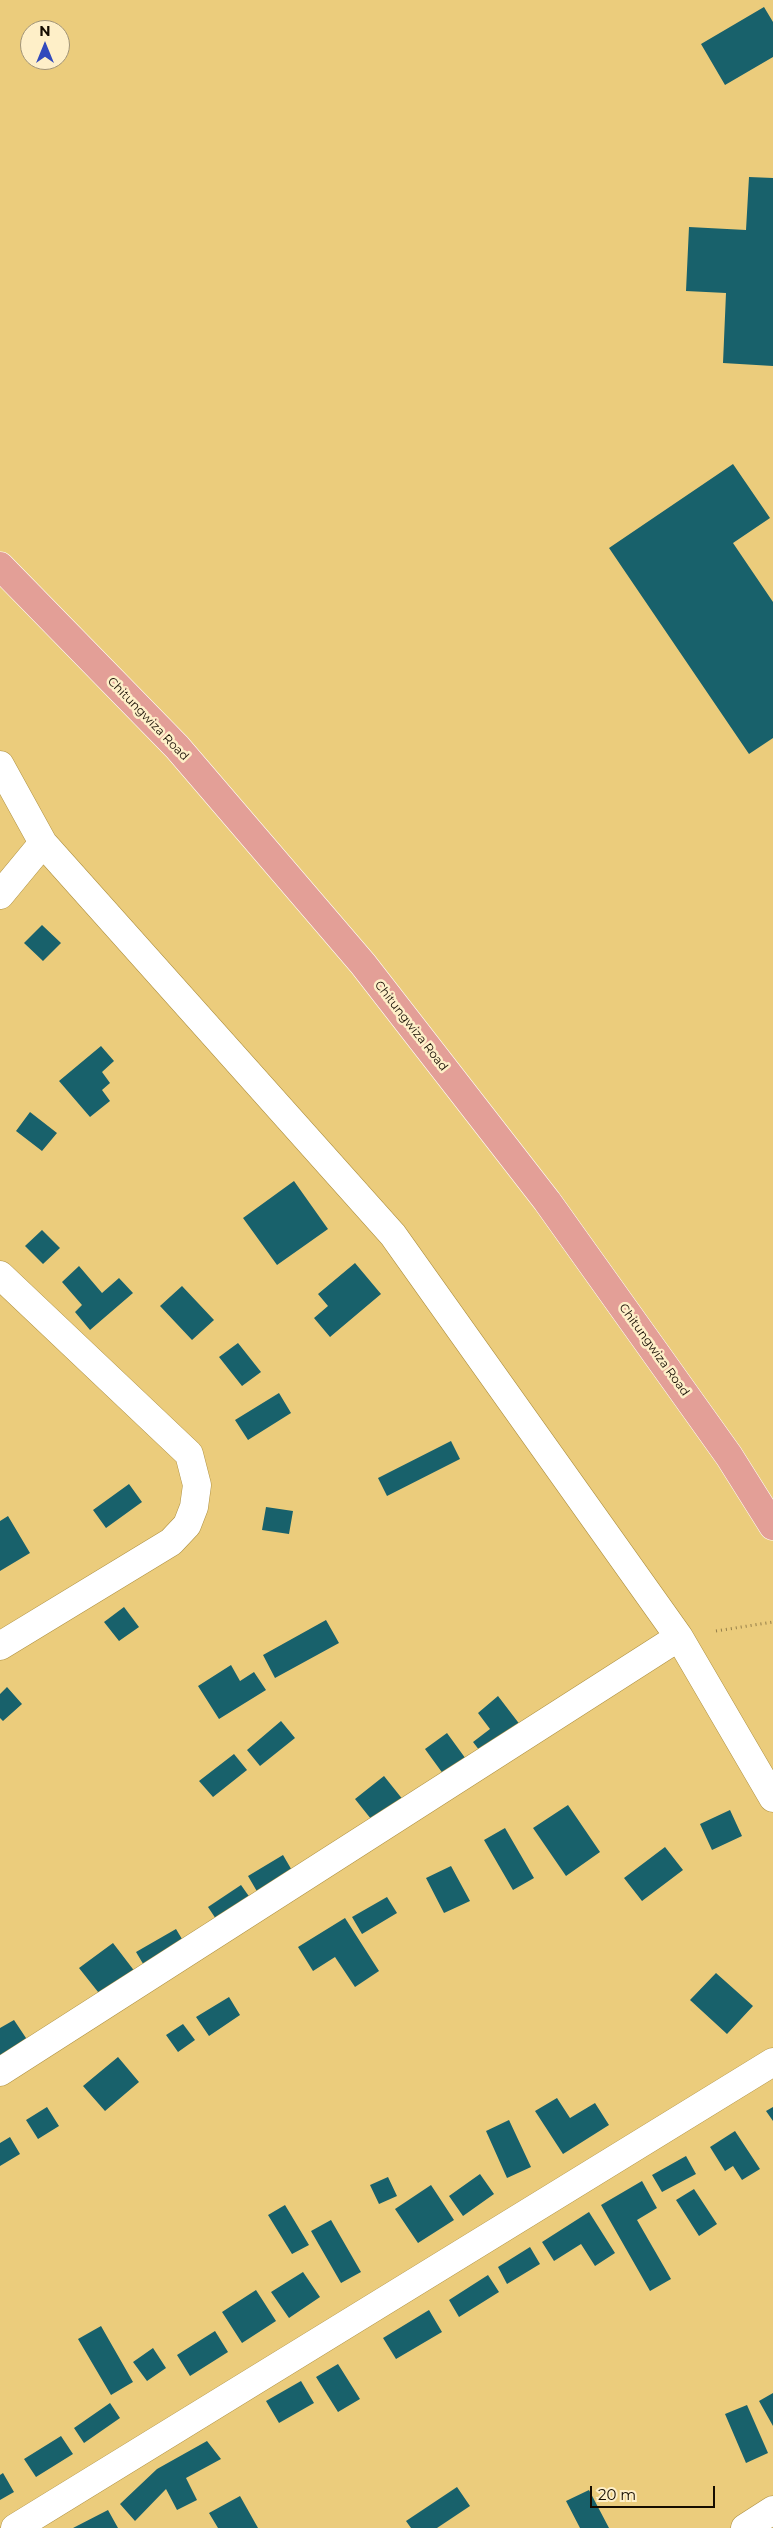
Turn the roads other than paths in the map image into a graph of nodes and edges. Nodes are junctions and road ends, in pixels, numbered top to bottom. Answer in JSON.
{"nodes":[{"id":1,"x":0,"y":566,"type":"edge"},
{"id":2,"x":0,"y":765,"type":"edge"},
{"id":3,"x":43,"y":843,"type":"junction"},
{"id":4,"x":0,"y":894,"type":"edge"},
{"id":5,"x":3,"y":1282,"type":"edge"},
{"id":6,"x":773,"y":1526,"type":"edge"},
{"id":7,"x":679,"y":1637,"type":"junction"},
{"id":8,"x":0,"y":1646,"type":"edge"},
{"id":9,"x":773,"y":1798,"type":"edge"},
{"id":10,"x":773,"y":2062,"type":"edge"},
{"id":11,"x":0,"y":2072,"type":"edge"},
{"id":12,"x":773,"y":2510,"type":"edge"},
{"id":13,"x":15,"y":2528,"type":"edge"},
{"id":14,"x":745,"y":2528,"type":"edge"}],
"edges":[{"from":1,"to":6,"type":"main road","name":"Chitungwiza Road"},
{"from":2,"to":3,"type":"street"},
{"from":3,"to":4,"type":"street"},
{"from":3,"to":7,"type":"street"},
{"from":5,"to":8,"type":"street"},
{"from":7,"to":9,"type":"street"},
{"from":7,"to":11,"type":"street"},
{"from":10,"to":13,"type":"street"},
{"from":12,"to":14,"type":"street"}]}
